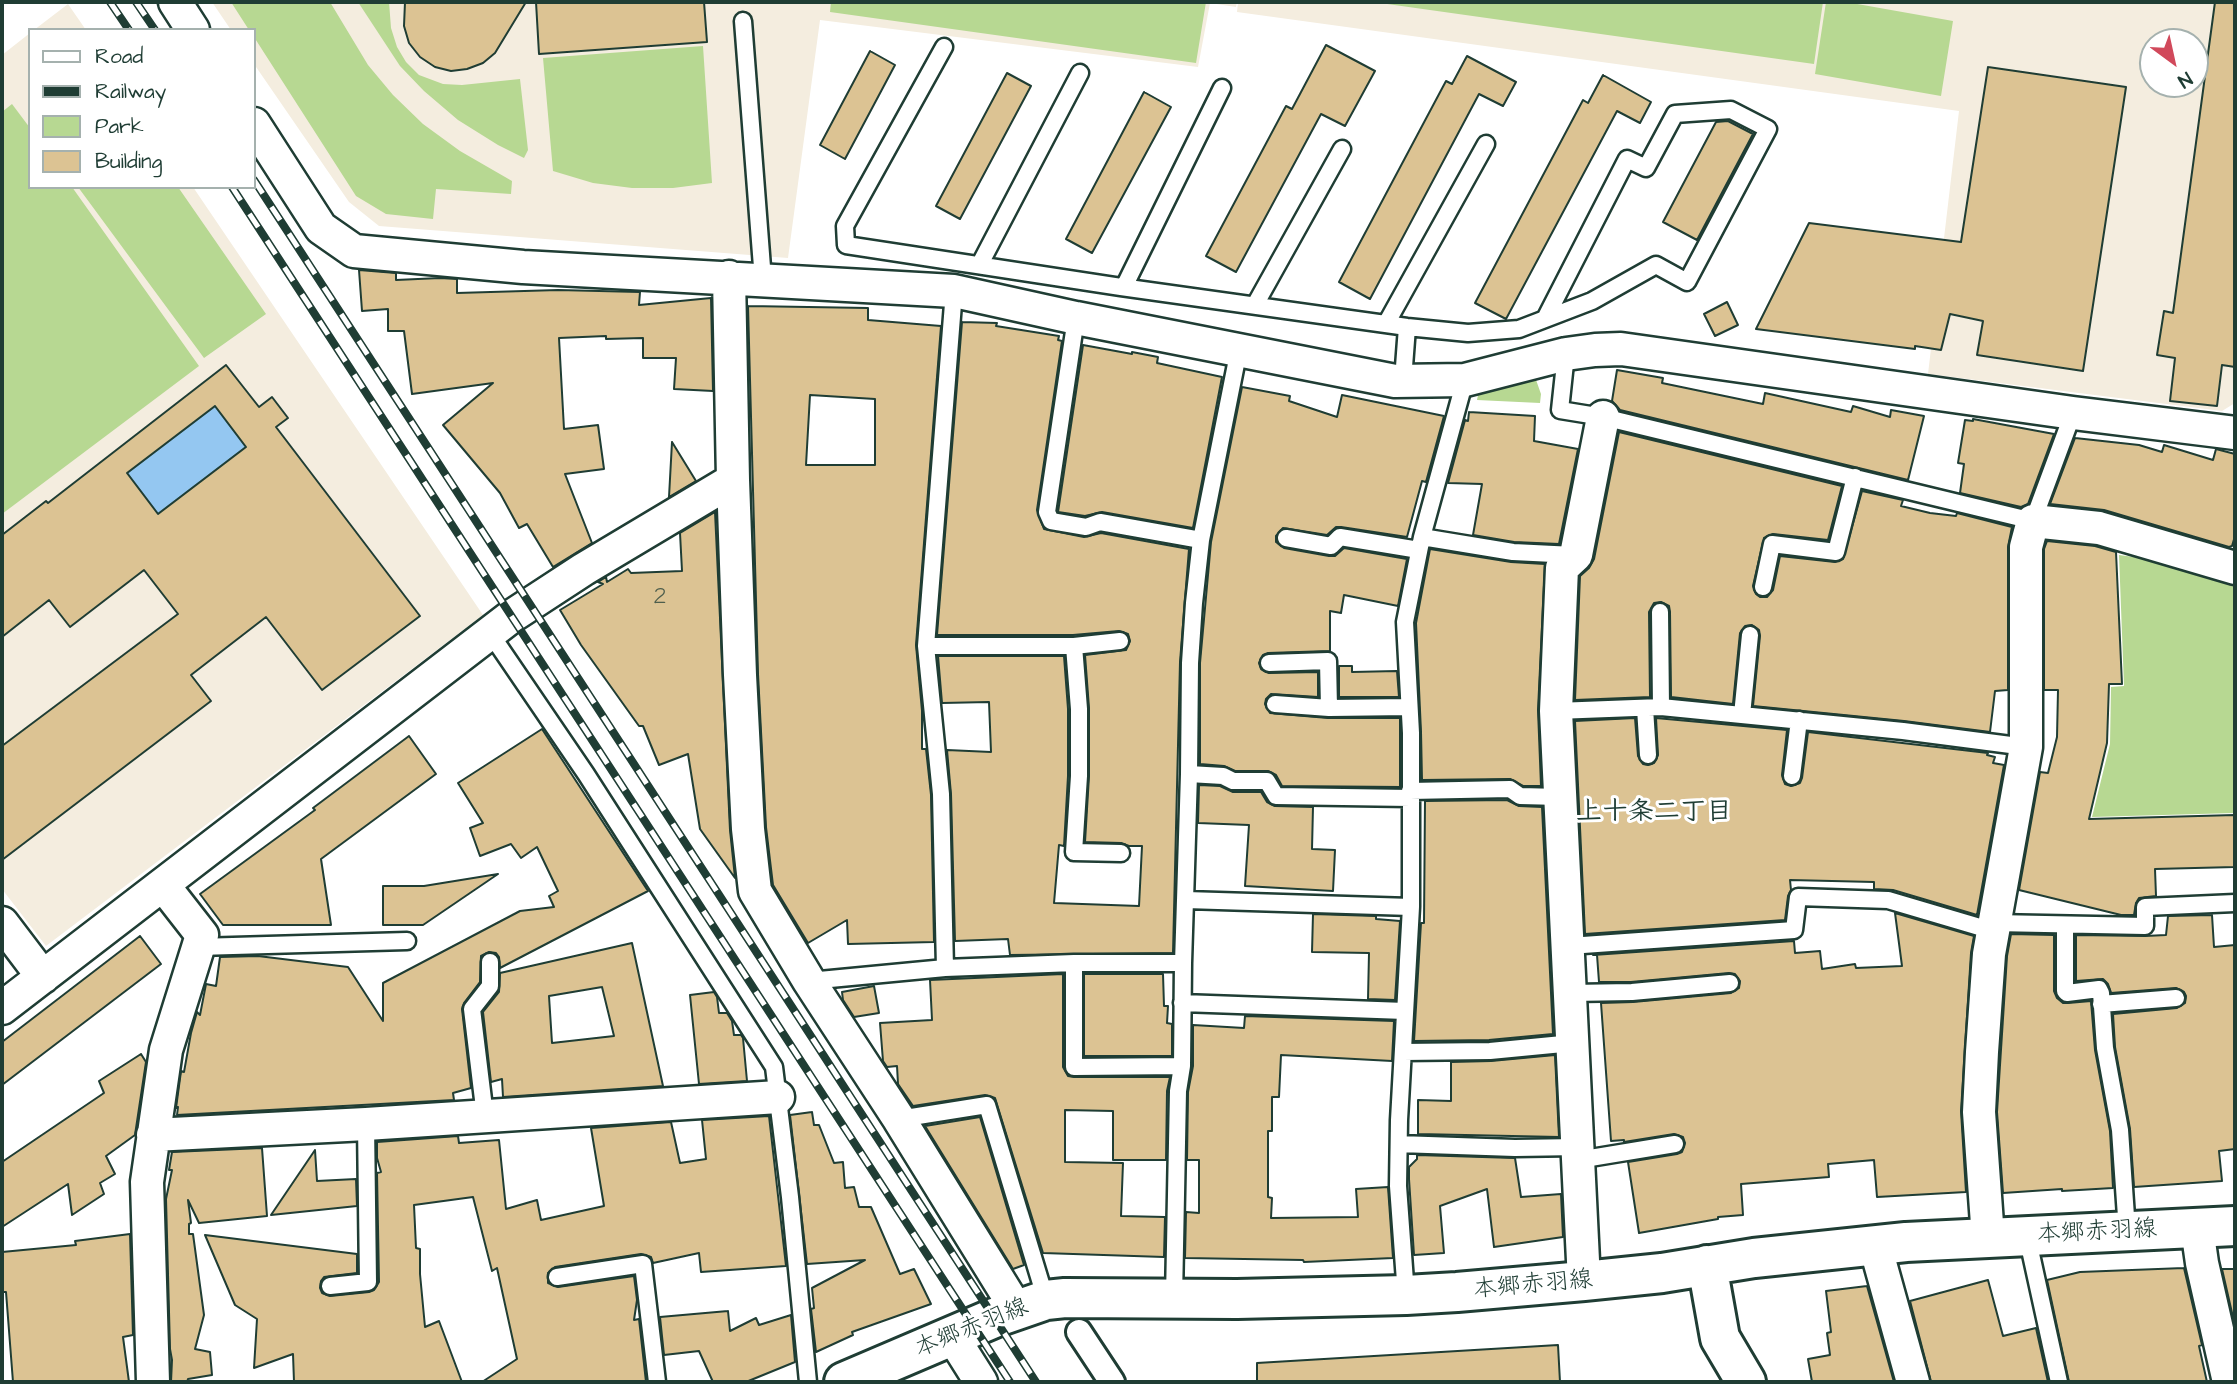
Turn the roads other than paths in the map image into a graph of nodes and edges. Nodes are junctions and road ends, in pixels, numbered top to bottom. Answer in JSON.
{"nodes":[{"id":1,"x":176,"y":2,"type":"edge"},
{"id":2,"x":743,"y":21,"type":"dead end"},
{"id":3,"x":193,"y":28,"type":"edge"},
{"id":4,"x":944,"y":47,"type":"dead end"},
{"id":5,"x":1080,"y":73,"type":"dead end"},
{"id":6,"x":1222,"y":88,"type":"dead end"},
{"id":7,"x":256,"y":127,"type":"edge"},
{"id":8,"x":1486,"y":144,"type":"dead end"},
{"id":9,"x":1342,"y":149,"type":"dead end"},
{"id":10,"x":980,"y":264,"type":"junction"},
{"id":11,"x":729,"y":277,"type":"junction"},
{"id":12,"x":763,"y":280,"type":"junction"},
{"id":13,"x":1124,"y":287,"type":"junction"},
{"id":14,"x":954,"y":290,"type":"junction"},
{"id":15,"x":1255,"y":305,"type":"junction"},
{"id":16,"x":1076,"y":318,"type":"junction"},
{"id":17,"x":1545,"y":319,"type":"junction"},
{"id":18,"x":1386,"y":324,"type":"junction"},
{"id":19,"x":1407,"y":327,"type":"junction"},
{"id":20,"x":1239,"y":349,"type":"junction"},
{"id":21,"x":1566,"y":354,"type":"junction"},
{"id":22,"x":1403,"y":380,"type":"junction"},
{"id":23,"x":1465,"y":380,"type":"junction"},
{"id":24,"x":2073,"y":412,"type":"junction"},
{"id":25,"x":1603,"y":417,"type":"junction"},
{"id":26,"x":2235,"y":433,"type":"edge"},
{"id":27,"x":1855,"y":477,"type":"junction"},
{"id":28,"x":733,"y":480,"type":"junction"},
{"id":29,"x":2033,"y":521,"type":"junction"},
{"id":30,"x":1286,"y":538,"type":"dead end"},
{"id":31,"x":1201,"y":540,"type":"junction"},
{"id":32,"x":1421,"y":544,"type":"junction"},
{"id":33,"x":1576,"y":555,"type":"junction"},
{"id":34,"x":2235,"y":568,"type":"edge"},
{"id":35,"x":1763,"y":587,"type":"dead end"},
{"id":36,"x":1660,"y":612,"type":"dead end"},
{"id":37,"x":490,"y":633,"type":"junction"},
{"id":38,"x":1750,"y":635,"type":"dead end"},
{"id":39,"x":1120,"y":641,"type":"dead end"},
{"id":40,"x":926,"y":646,"type":"junction"},
{"id":41,"x":1074,"y":646,"type":"junction"},
{"id":42,"x":1269,"y":663,"type":"dead end"},
{"id":43,"x":1275,"y":704,"type":"dead end"},
{"id":44,"x":1329,"y":708,"type":"junction"},
{"id":45,"x":1409,"y":708,"type":"junction"},
{"id":46,"x":1653,"y":708,"type":"junction"},
{"id":47,"x":1556,"y":711,"type":"junction"},
{"id":48,"x":1742,"y":715,"type":"junction"},
{"id":49,"x":1799,"y":720,"type":"junction"},
{"id":50,"x":2026,"y":747,"type":"junction"},
{"id":51,"x":1648,"y":755,"type":"dead end"},
{"id":52,"x":1189,"y":774,"type":"junction"},
{"id":53,"x":1792,"y":776,"type":"dead end"},
{"id":54,"x":1410,"y":794,"type":"junction"},
{"id":55,"x":1560,"y":797,"type":"junction"},
{"id":56,"x":1121,"y":853,"type":"dead end"},
{"id":57,"x":163,"y":885,"type":"junction"},
{"id":58,"x":1186,"y":900,"type":"junction"},
{"id":59,"x":2235,"y":903,"type":"edge"},
{"id":60,"x":1412,"y":907,"type":"junction"},
{"id":61,"x":2,"y":923,"type":"edge"},
{"id":62,"x":2065,"y":926,"type":"junction"},
{"id":63,"x":1994,"y":927,"type":"junction"},
{"id":64,"x":407,"y":941,"type":"dead end"},
{"id":65,"x":1569,"y":946,"type":"junction"},
{"id":66,"x":198,"y":947,"type":"junction"},
{"id":67,"x":491,"y":962,"type":"dead end"},
{"id":68,"x":1074,"y":963,"type":"junction"},
{"id":69,"x":1183,"y":963,"type":"junction"},
{"id":70,"x":945,"y":968,"type":"junction"},
{"id":71,"x":43,"y":977,"type":"junction"},
{"id":72,"x":809,"y":981,"type":"junction"},
{"id":73,"x":1730,"y":984,"type":"dead end"},
{"id":74,"x":1571,"y":993,"type":"junction"},
{"id":75,"x":2176,"y":998,"type":"dead end"},
{"id":76,"x":1182,"y":1003,"type":"junction"},
{"id":77,"x":2101,"y":1004,"type":"junction"},
{"id":78,"x":2,"y":1008,"type":"edge"},
{"id":79,"x":1405,"y":1011,"type":"junction"},
{"id":80,"x":1573,"y":1043,"type":"junction"},
{"id":81,"x":1403,"y":1052,"type":"junction"},
{"id":82,"x":1182,"y":1066,"type":"junction"},
{"id":83,"x":778,"y":1097,"type":"junction"},
{"id":84,"x":485,"y":1116,"type":"junction"},
{"id":85,"x":899,"y":1119,"type":"junction"},
{"id":86,"x":366,"y":1124,"type":"junction"},
{"id":87,"x":153,"y":1135,"type":"junction"},
{"id":88,"x":1399,"y":1144,"type":"junction"},
{"id":89,"x":1675,"y":1144,"type":"dead end"},
{"id":90,"x":1578,"y":1153,"type":"junction"},
{"id":91,"x":2235,"y":1226,"type":"edge"},
{"id":92,"x":2197,"y":1228,"type":"junction"},
{"id":93,"x":2127,"y":1231,"type":"junction"},
{"id":94,"x":2028,"y":1236,"type":"junction"},
{"id":95,"x":1988,"y":1238,"type":"junction"},
{"id":96,"x":1875,"y":1245,"type":"junction"},
{"id":97,"x":1707,"y":1265,"type":"junction"},
{"id":98,"x":557,"y":1277,"type":"dead end"},
{"id":99,"x":1584,"y":1281,"type":"junction"},
{"id":100,"x":330,"y":1286,"type":"dead end"},
{"id":101,"x":1406,"y":1296,"type":"junction"},
{"id":102,"x":1174,"y":1298,"type":"junction"},
{"id":103,"x":1032,"y":1305,"type":"junction"},
{"id":104,"x":1079,"y":1332,"type":"dead end"},
{"id":105,"x":952,"y":1336,"type":"junction"},
{"id":106,"x":900,"y":1371,"type":"edge"},
{"id":107,"x":153,"y":1382,"type":"edge"},
{"id":108,"x":657,"y":1382,"type":"edge"},
{"id":109,"x":808,"y":1382,"type":"edge"},
{"id":110,"x":844,"y":1382,"type":"edge"},
{"id":111,"x":981,"y":1382,"type":"edge"},
{"id":112,"x":1112,"y":1382,"type":"edge"},
{"id":113,"x":1746,"y":1382,"type":"edge"},
{"id":114,"x":1913,"y":1382,"type":"edge"},
{"id":115,"x":2059,"y":1382,"type":"edge"},
{"id":116,"x":2229,"y":1382,"type":"edge"}],
"edges":[{"from":1,"to":3,"type":"street"},
{"from":2,"to":12,"type":"lane"},
{"from":4,"to":10,"type":"lane"},
{"from":5,"to":10,"type":"lane"},
{"from":6,"to":13,"type":"lane"},
{"from":7,"to":11,"type":"street"},
{"from":8,"to":18,"type":"lane"},
{"from":9,"to":15,"type":"lane"},
{"from":10,"to":13,"type":"lane"},
{"from":11,"to":12,"type":"street"},
{"from":11,"to":28,"type":"street"},
{"from":12,"to":14,"type":"street"},
{"from":13,"to":15,"type":"lane"},
{"from":14,"to":16,"type":"street"},
{"from":14,"to":40,"type":"lane"},
{"from":15,"to":18,"type":"lane"},
{"from":16,"to":20,"type":"street"},
{"from":16,"to":31,"type":"lane"},
{"from":17,"to":17,"type":"lane"},
{"from":17,"to":19,"type":"lane"},
{"from":18,"to":19,"type":"lane"},
{"from":19,"to":22,"type":"lane"},
{"from":20,"to":22,"type":"street"},
{"from":20,"to":31,"type":"lane"},
{"from":21,"to":23,"type":"street"},
{"from":21,"to":24,"type":"street"},
{"from":21,"to":25,"type":"lane"},
{"from":22,"to":23,"type":"street"},
{"from":23,"to":32,"type":"lane"},
{"from":24,"to":26,"type":"street"},
{"from":24,"to":29,"type":"lane"},
{"from":25,"to":27,"type":"lane"},
{"from":25,"to":33,"type":"street"},
{"from":27,"to":29,"type":"lane"},
{"from":27,"to":35,"type":"lane"},
{"from":28,"to":37,"type":"street"},
{"from":28,"to":72,"type":"street"},
{"from":29,"to":34,"type":"street"},
{"from":29,"to":50,"type":"street"},
{"from":30,"to":32,"type":"lane"},
{"from":31,"to":52,"type":"lane"},
{"from":32,"to":33,"type":"lane"},
{"from":32,"to":45,"type":"lane"},
{"from":33,"to":47,"type":"street"},
{"from":36,"to":46,"type":"lane"},
{"from":37,"to":57,"type":"street"},
{"from":37,"to":83,"type":"lane"},
{"from":38,"to":48,"type":"lane"},
{"from":39,"to":41,"type":"lane"},
{"from":40,"to":41,"type":"lane"},
{"from":40,"to":70,"type":"lane"},
{"from":41,"to":56,"type":"lane"},
{"from":42,"to":44,"type":"lane"},
{"from":43,"to":44,"type":"lane"},
{"from":44,"to":45,"type":"lane"},
{"from":45,"to":54,"type":"lane"},
{"from":46,"to":47,"type":"lane"},
{"from":46,"to":48,"type":"lane"},
{"from":46,"to":51,"type":"lane"},
{"from":47,"to":55,"type":"street"},
{"from":48,"to":49,"type":"lane"},
{"from":49,"to":50,"type":"lane"},
{"from":49,"to":53,"type":"lane"},
{"from":50,"to":63,"type":"street"},
{"from":52,"to":54,"type":"lane"},
{"from":52,"to":58,"type":"lane"},
{"from":54,"to":55,"type":"lane"},
{"from":54,"to":60,"type":"lane"},
{"from":55,"to":65,"type":"street"},
{"from":57,"to":66,"type":"street"},
{"from":57,"to":71,"type":"street"},
{"from":58,"to":60,"type":"lane"},
{"from":58,"to":69,"type":"lane"},
{"from":59,"to":62,"type":"lane"},
{"from":60,"to":79,"type":"lane"},
{"from":61,"to":71,"type":"street"},
{"from":62,"to":63,"type":"lane"},
{"from":62,"to":77,"type":"lane"},
{"from":63,"to":65,"type":"lane"},
{"from":63,"to":95,"type":"street"},
{"from":64,"to":66,"type":"lane"},
{"from":65,"to":74,"type":"street"},
{"from":66,"to":87,"type":"street"},
{"from":67,"to":84,"type":"lane"},
{"from":68,"to":69,"type":"lane"},
{"from":68,"to":70,"type":"lane"},
{"from":68,"to":82,"type":"lane"},
{"from":69,"to":76,"type":"lane"},
{"from":70,"to":72,"type":"lane"},
{"from":71,"to":78,"type":"street"},
{"from":72,"to":85,"type":"street"},
{"from":73,"to":74,"type":"lane"},
{"from":74,"to":80,"type":"street"},
{"from":75,"to":77,"type":"lane"},
{"from":76,"to":79,"type":"lane"},
{"from":76,"to":82,"type":"lane"},
{"from":77,"to":93,"type":"lane"},
{"from":79,"to":81,"type":"lane"},
{"from":80,"to":81,"type":"lane"},
{"from":80,"to":90,"type":"street"},
{"from":81,"to":88,"type":"lane"},
{"from":82,"to":102,"type":"lane"},
{"from":83,"to":84,"type":"street"},
{"from":83,"to":109,"type":"lane"},
{"from":84,"to":86,"type":"street"},
{"from":85,"to":103,"type":"street"},
{"from":85,"to":103,"type":"lane"},
{"from":86,"to":87,"type":"street"},
{"from":86,"to":100,"type":"lane"},
{"from":87,"to":107,"type":"street"},
{"from":88,"to":90,"type":"lane"},
{"from":88,"to":101,"type":"lane"},
{"from":89,"to":90,"type":"lane"},
{"from":90,"to":99,"type":"street"},
{"from":91,"to":92,"type":"main road","name":"本郷赤羽線"},
{"from":92,"to":93,"type":"main road","name":"本郷赤羽線"},
{"from":92,"to":116,"type":"street"},
{"from":93,"to":94,"type":"main road","name":"本郷赤羽線"},
{"from":94,"to":95,"type":"main road","name":"本郷赤羽線"},
{"from":94,"to":115,"type":"lane"},
{"from":95,"to":96,"type":"main road","name":"本郷赤羽線"},
{"from":96,"to":97,"type":"main road","name":"本郷赤羽線"},
{"from":96,"to":114,"type":"street"},
{"from":97,"to":99,"type":"main road","name":"本郷赤羽線"},
{"from":97,"to":113,"type":"main road"},
{"from":98,"to":108,"type":"lane"},
{"from":99,"to":101,"type":"main road","name":"本郷赤羽線"},
{"from":101,"to":102,"type":"main road","name":"本郷赤羽線"},
{"from":102,"to":103,"type":"main road","name":"本郷赤羽線"},
{"from":103,"to":105,"type":"main road","name":"本郷赤羽線"},
{"from":104,"to":112,"type":"street"},
{"from":105,"to":106,"type":"main road","name":"本郷赤羽線"},
{"from":105,"to":111,"type":"street"},
{"from":106,"to":110,"type":"main road","name":"本郷赤羽線"}]}
